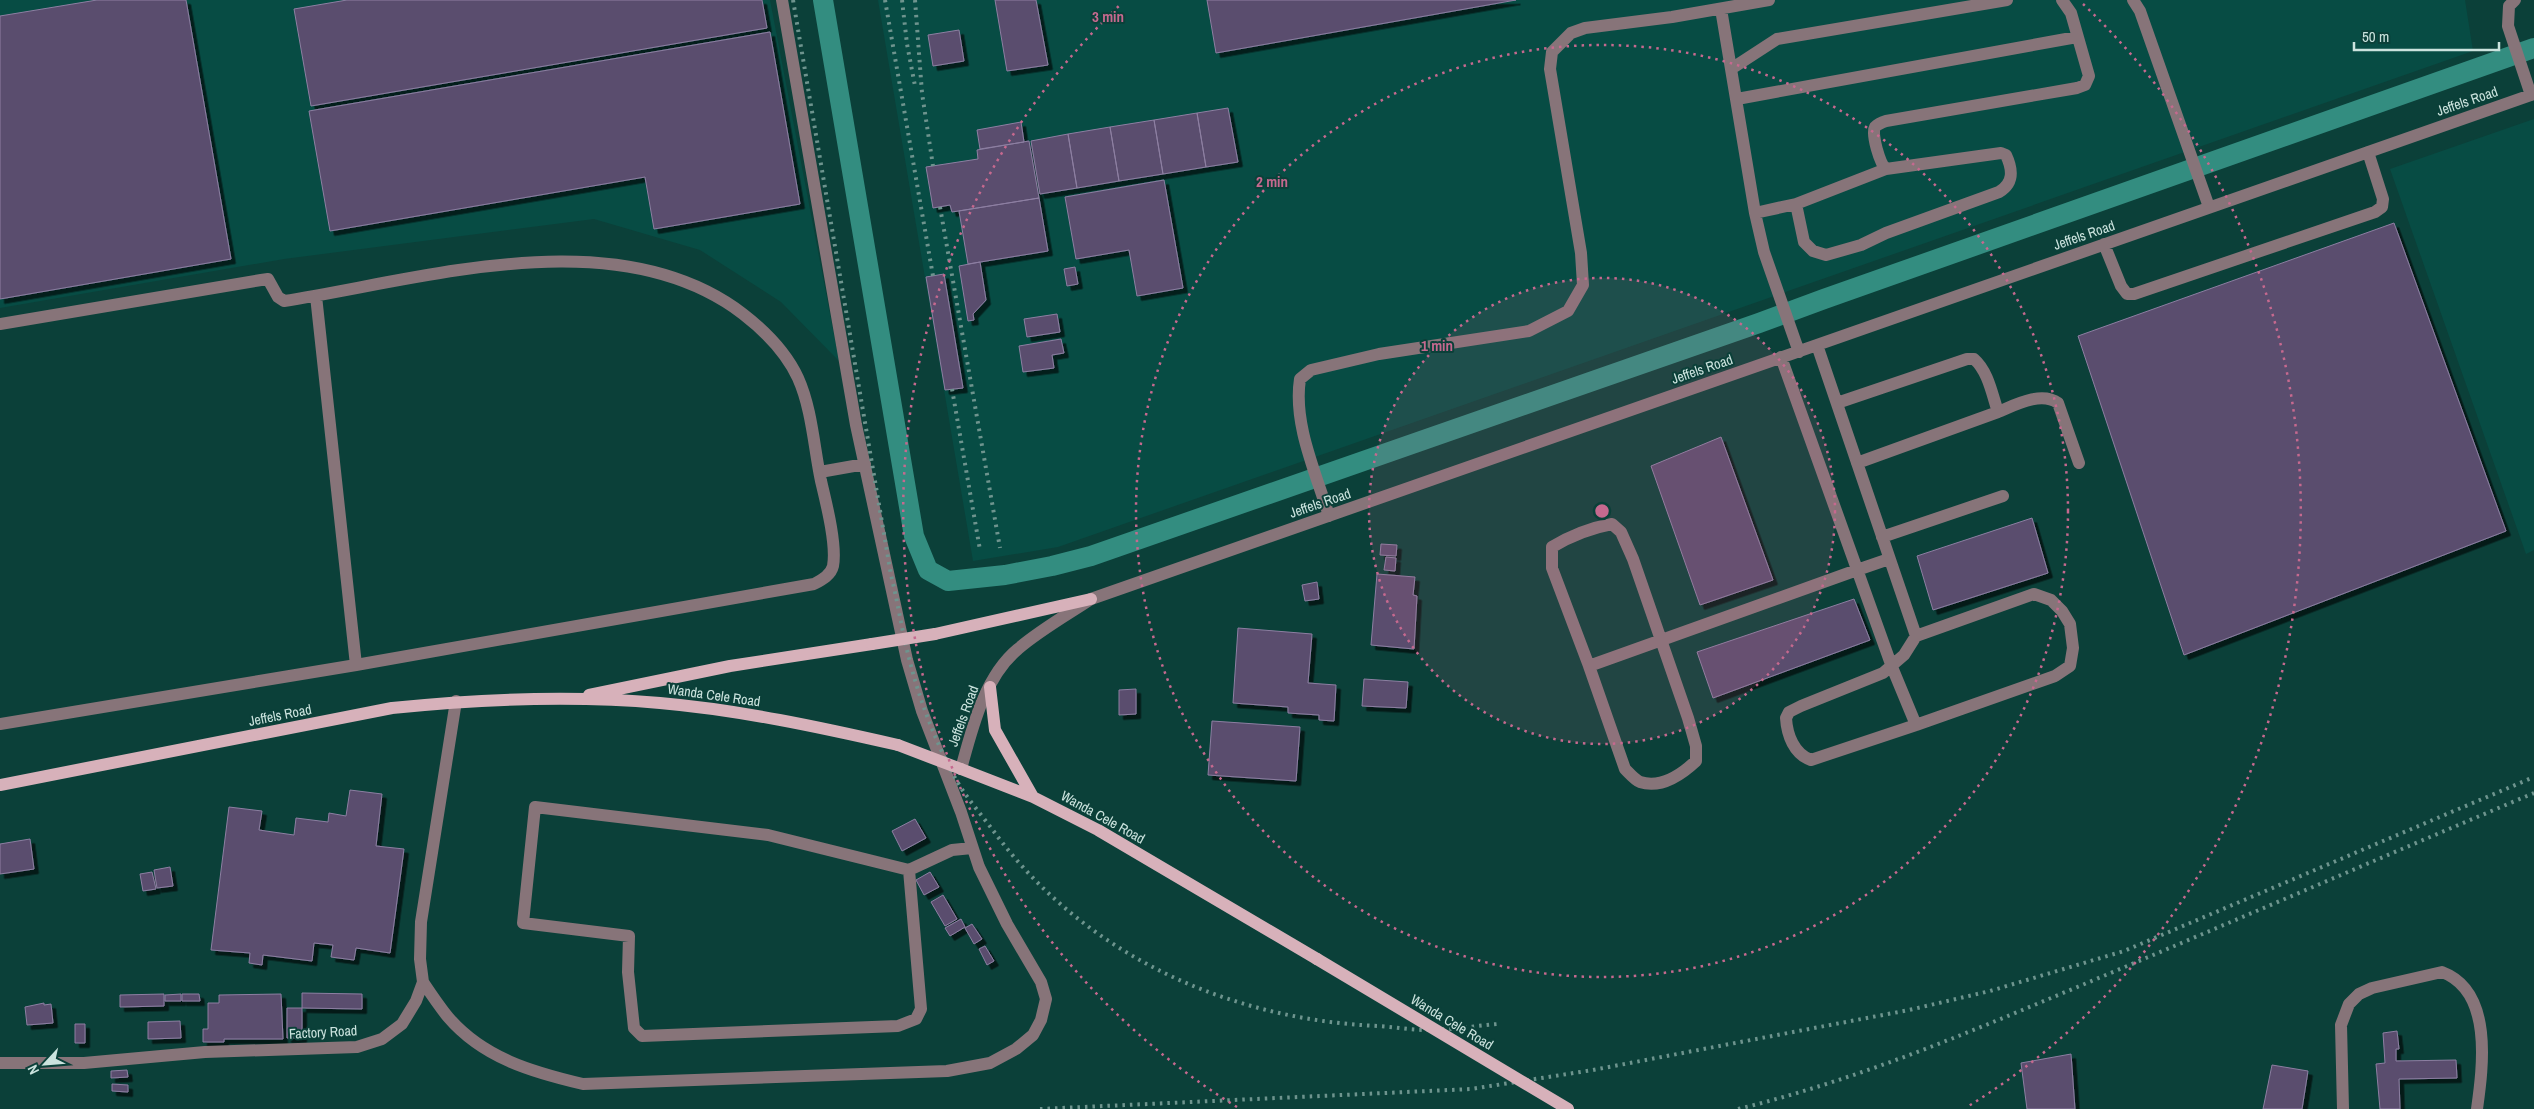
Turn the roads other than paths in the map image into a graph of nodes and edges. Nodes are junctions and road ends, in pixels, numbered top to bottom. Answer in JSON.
{"nodes":[{"id":1,"x":782,"y":0,"type":"edge"},
{"id":2,"x":1769,"y":0,"type":"edge"},
{"id":3,"x":2007,"y":0,"type":"edge"},
{"id":4,"x":2062,"y":0,"type":"edge"},
{"id":5,"x":2133,"y":0,"type":"edge"},
{"id":6,"x":2515,"y":0,"type":"edge"},
{"id":7,"x":1721,"y":9,"type":"junction"},
{"id":8,"x":2077,"y":37,"type":"junction"},
{"id":9,"x":1731,"y":69,"type":"junction"},
{"id":10,"x":2532,"y":94,"type":"edge"},
{"id":11,"x":1737,"y":99,"type":"junction"},
{"id":12,"x":2368,"y":152,"type":"junction"},
{"id":13,"x":1886,"y":168,"type":"junction"},
{"id":14,"x":1796,"y":204,"type":"junction"},
{"id":15,"x":2209,"y":207,"type":"junction"},
{"id":16,"x":1755,"y":213,"type":"junction"},
{"id":17,"x":2104,"y":244,"type":"junction"},
{"id":18,"x":316,"y":296,"type":"junction"},
{"id":19,"x":0,"y":324,"type":"edge"},
{"id":20,"x":1817,"y":345,"type":"junction"},
{"id":21,"x":1799,"y":352,"type":"junction"},
{"id":22,"x":1782,"y":357,"type":"junction"},
{"id":23,"x":1837,"y":403,"type":"junction"},
{"id":24,"x":1998,"y":412,"type":"junction"},
{"id":25,"x":2079,"y":462,"type":"dead end"},
{"id":26,"x":1857,"y":463,"type":"junction"},
{"id":27,"x":865,"y":464,"type":"junction"},
{"id":28,"x":820,"y":472,"type":"junction"},
{"id":29,"x":2003,"y":496,"type":"dead end"},
{"id":30,"x":1330,"y":516,"type":"junction"},
{"id":31,"x":1882,"y":538,"type":"junction"},
{"id":32,"x":1890,"y":559,"type":"junction"},
{"id":33,"x":1858,"y":570,"type":"junction"},
{"id":34,"x":1091,"y":599,"type":"junction"},
{"id":35,"x":1916,"y":636,"type":"junction"},
{"id":36,"x":1661,"y":640,"type":"junction"},
{"id":37,"x":356,"y":665,"type":"junction"},
{"id":38,"x":1589,"y":666,"type":"junction"},
{"id":39,"x":1892,"y":666,"type":"junction"},
{"id":40,"x":990,"y":687,"type":"junction"},
{"id":41,"x":569,"y":699,"type":"junction"},
{"id":42,"x":456,"y":702,"type":"junction"},
{"id":43,"x":0,"y":724,"type":"edge"},
{"id":44,"x":1916,"y":725,"type":"junction"},
{"id":45,"x":961,"y":769,"type":"junction"},
{"id":46,"x":0,"y":784,"type":"edge"},
{"id":47,"x":1033,"y":797,"type":"junction"},
{"id":48,"x":972,"y":848,"type":"junction"},
{"id":49,"x":909,"y":870,"type":"junction"},
{"id":50,"x":423,"y":982,"type":"junction"},
{"id":51,"x":0,"y":1063,"type":"edge"},
{"id":52,"x":1568,"y":1109,"type":"edge"},
{"id":53,"x":2343,"y":1109,"type":"edge"},
{"id":54,"x":2477,"y":1109,"type":"edge"}],
"edges":[{"from":1,"to":27,"type":"street"},
{"from":2,"to":7,"type":"street"},
{"from":3,"to":9,"type":"street"},
{"from":4,"to":8,"type":"street"},
{"from":5,"to":15,"type":"street"},
{"from":6,"to":10,"type":"street"},
{"from":7,"to":9,"type":"street"},
{"from":7,"to":30,"type":"street"},
{"from":8,"to":11,"type":"street"},
{"from":8,"to":13,"type":"street"},
{"from":9,"to":11,"type":"street"},
{"from":10,"to":12,"type":"street","name":"Jeffels Road"},
{"from":11,"to":16,"type":"street"},
{"from":12,"to":15,"type":"street","name":"Jeffels Road"},
{"from":12,"to":17,"type":"street"},
{"from":13,"to":14,"type":"street"},
{"from":13,"to":14,"type":"street"},
{"from":14,"to":16,"type":"street"},
{"from":15,"to":17,"type":"street","name":"Jeffels Road"},
{"from":16,"to":21,"type":"street"},
{"from":17,"to":20,"type":"street","name":"Jeffels Road"},
{"from":18,"to":19,"type":"street"},
{"from":18,"to":28,"type":"street"},
{"from":18,"to":37,"type":"street"},
{"from":20,"to":21,"type":"street","name":"Jeffels Road"},
{"from":20,"to":23,"type":"street"},
{"from":21,"to":22,"type":"street","name":"Jeffels Road"},
{"from":22,"to":30,"type":"street","name":"Jeffels Road"},
{"from":22,"to":33,"type":"street"},
{"from":23,"to":24,"type":"street"},
{"from":23,"to":26,"type":"street"},
{"from":24,"to":25,"type":"street"},
{"from":24,"to":26,"type":"street"},
{"from":26,"to":31,"type":"street"},
{"from":27,"to":28,"type":"street"},
{"from":27,"to":48,"type":"street"},
{"from":28,"to":37,"type":"street"},
{"from":29,"to":31,"type":"street"},
{"from":30,"to":34,"type":"street","name":"Jeffels Road"},
{"from":31,"to":32,"type":"street"},
{"from":32,"to":33,"type":"street"},
{"from":32,"to":35,"type":"street"},
{"from":33,"to":36,"type":"street"},
{"from":33,"to":39,"type":"street"},
{"from":34,"to":40,"type":"street","name":"Jeffels Road"},
{"from":34,"to":41,"type":"main road","bridge":true},
{"from":35,"to":39,"type":"street"},
{"from":35,"to":44,"type":"street"},
{"from":36,"to":38,"type":"street"},
{"from":36,"to":38,"type":"street"},
{"from":36,"to":38,"type":"street"},
{"from":37,"to":43,"type":"street"},
{"from":39,"to":44,"type":"street"},
{"from":39,"to":44,"type":"street"},
{"from":40,"to":45,"type":"street","name":"Jeffels Road"},
{"from":40,"to":47,"type":"main road"},
{"from":41,"to":42,"type":"main road","name":"Jeffels Road"},
{"from":41,"to":45,"type":"main road","name":"Wanda Cele Road","bridge":true},
{"from":42,"to":46,"type":"main road","name":"Jeffels Road"},
{"from":42,"to":50,"type":"street","name":"Factory Road"},
{"from":45,"to":47,"type":"main road","name":"Wanda Cele Road"},
{"from":47,"to":52,"type":"main road","name":"Wanda Cele Road","bridge":true},
{"from":48,"to":49,"type":"street"},
{"from":48,"to":50,"type":"street"},
{"from":49,"to":49,"type":"street"},
{"from":50,"to":51,"type":"street","name":"Factory Road"},
{"from":53,"to":54,"type":"street"}]}
